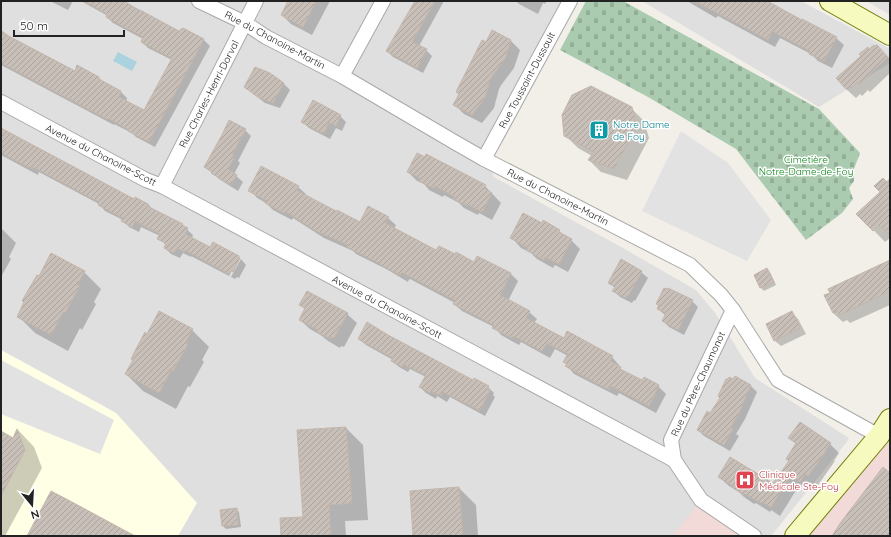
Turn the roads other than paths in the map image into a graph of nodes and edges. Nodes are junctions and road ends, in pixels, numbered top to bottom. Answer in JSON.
{"nodes":[{"id":1,"x":199,"y":1,"type":"edge"},
{"id":2,"x":256,"y":1,"type":"edge"},
{"id":3,"x":383,"y":1,"type":"edge"},
{"id":4,"x":570,"y":1,"type":"edge"},
{"id":5,"x":830,"y":1,"type":"edge"},
{"id":6,"x":245,"y":23,"type":"junction"},
{"id":7,"x":890,"y":35,"type":"edge"},
{"id":8,"x":342,"y":76,"type":"junction"},
{"id":9,"x":1,"y":102,"type":"edge"},
{"id":10,"x":484,"y":159,"type":"junction"},
{"id":11,"x":162,"y":186,"type":"junction"},
{"id":12,"x":733,"y":310,"type":"junction"},
{"id":13,"x":890,"y":419,"type":"edge"},
{"id":14,"x":879,"y":436,"type":"junction"},
{"id":15,"x":674,"y":460,"type":"junction"},
{"id":16,"x":754,"y":536,"type":"edge"},
{"id":17,"x":795,"y":536,"type":"edge"}],
"edges":[{"from":1,"to":6,"type":"street","name":"Rue du Chanoine-Martin"},
{"from":2,"to":6,"type":"street","name":"Rue Charles-Henri-Dorval"},
{"from":3,"to":8,"type":"street"},
{"from":4,"to":10,"type":"street","name":"Rue Toussaint-Dussault"},
{"from":5,"to":7,"type":"main road"},
{"from":6,"to":8,"type":"street","name":"Rue du Chanoine-Martin"},
{"from":6,"to":11,"type":"street","name":"Rue Charles-Henri-Dorval"},
{"from":8,"to":10,"type":"street","name":"Rue du Chanoine-Martin"},
{"from":9,"to":11,"type":"street","name":"Avenue du Chanoine-Scott"},
{"from":10,"to":12,"type":"street","name":"Rue du Chanoine-Martin"},
{"from":11,"to":15,"type":"street","name":"Avenue du Chanoine-Scott"},
{"from":12,"to":14,"type":"street","name":"Rue du Chanoine-Martin"},
{"from":12,"to":15,"type":"street","name":"Rue du Père-Chaumonot"},
{"from":13,"to":14,"type":"main road"},
{"from":14,"to":17,"type":"main road"},
{"from":15,"to":16,"type":"street","name":"Avenue du Chanoine-Scott"}]}
